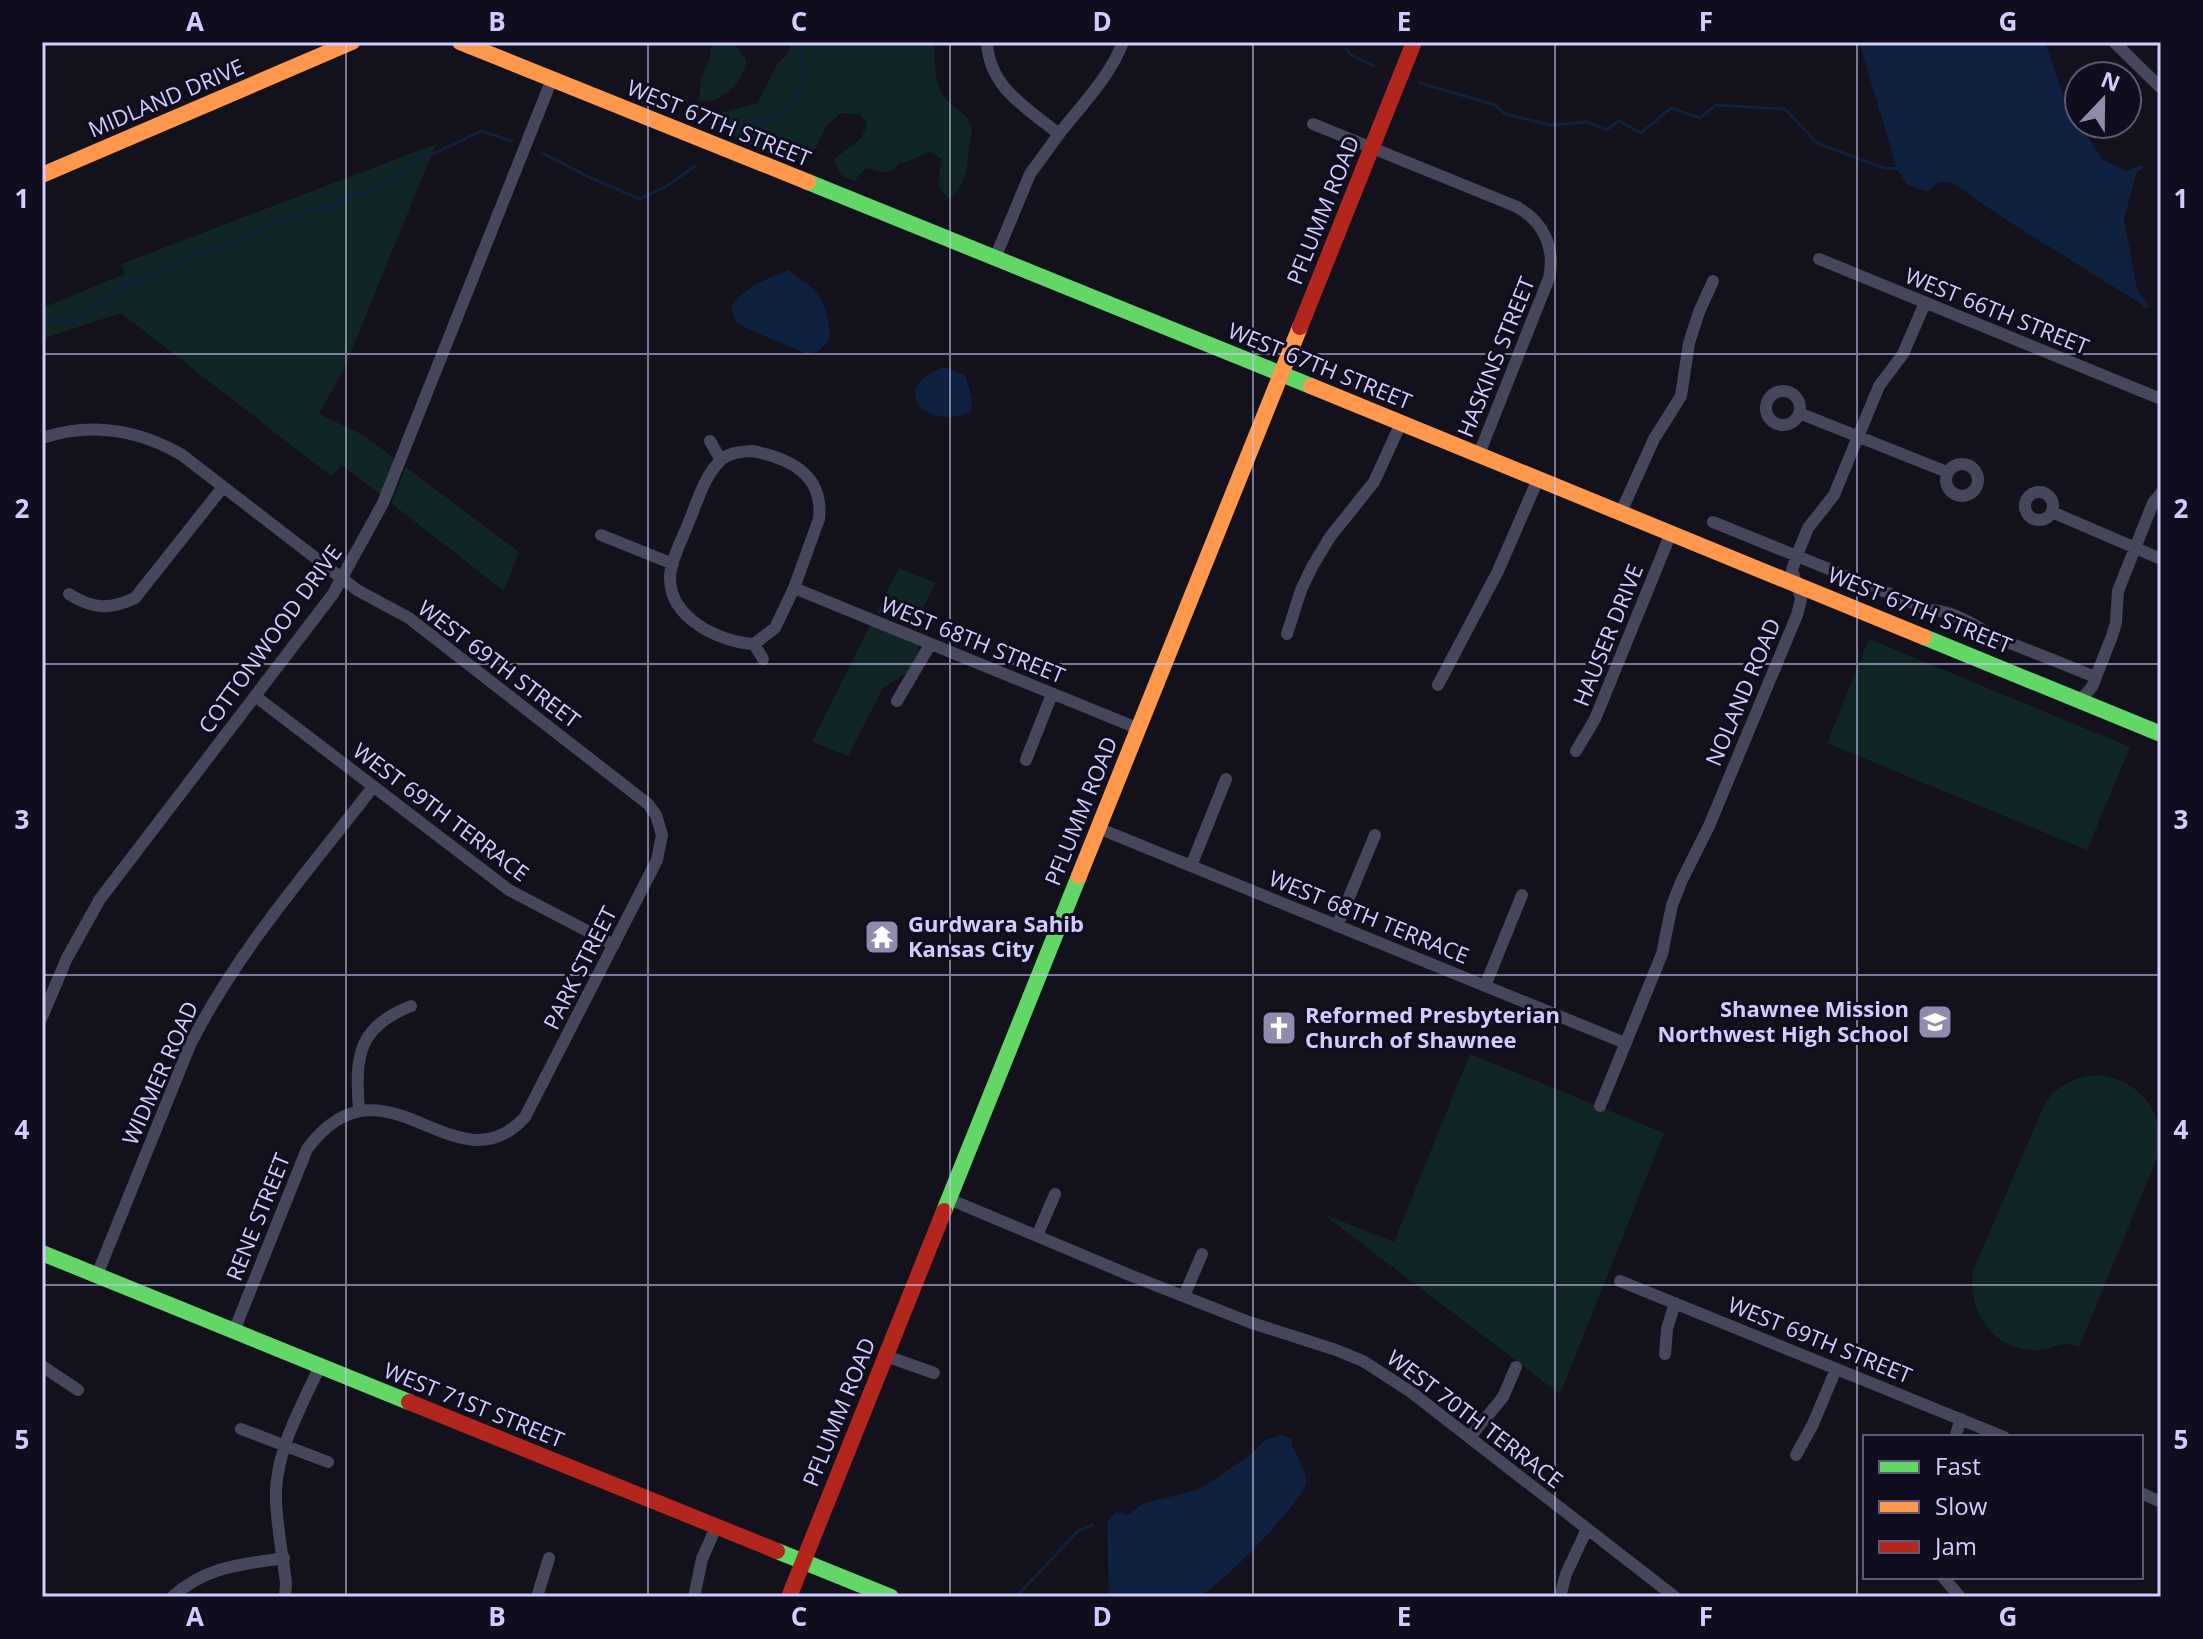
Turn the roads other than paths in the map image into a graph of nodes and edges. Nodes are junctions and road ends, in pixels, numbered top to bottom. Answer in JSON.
{"nodes":[{"id":1,"x":352,"y":42,"type":"edge"},
{"id":2,"x":460,"y":42,"type":"edge"},
{"id":3,"x":987,"y":42,"type":"edge"},
{"id":4,"x":1123,"y":42,"type":"edge"},
{"id":5,"x":1414,"y":42,"type":"edge"},
{"id":6,"x":2114,"y":42,"type":"edge"},
{"id":7,"x":552,"y":79,"type":"junction"},
{"id":8,"x":2161,"y":88,"type":"edge"},
{"id":9,"x":1313,"y":124,"type":"dead end"},
{"id":10,"x":1059,"y":134,"type":"junction"},
{"id":11,"x":1373,"y":147,"type":"junction"},
{"id":12,"x":42,"y":175,"type":"edge"},
{"id":13,"x":995,"y":258,"type":"junction"},
{"id":14,"x":1819,"y":259,"type":"dead end"},
{"id":15,"x":1713,"y":281,"type":"dead end"},
{"id":16,"x":1925,"y":303,"type":"junction"},
{"id":17,"x":1281,"y":374,"type":"junction"},
{"id":18,"x":2161,"y":399,"type":"edge"},
{"id":19,"x":1799,"y":413,"type":"dead end"},
{"id":20,"x":1401,"y":423,"type":"junction"},
{"id":21,"x":42,"y":438,"type":"edge"},
{"id":22,"x":1857,"y":438,"type":"junction"},
{"id":23,"x":710,"y":441,"type":"dead end"},
{"id":24,"x":1479,"y":454,"type":"junction"},
{"id":25,"x":721,"y":460,"type":"junction"},
{"id":26,"x":1947,"y":472,"type":"dead end"},
{"id":27,"x":1538,"y":479,"type":"junction"},
{"id":28,"x":223,"y":487,"type":"junction"},
{"id":29,"x":2161,"y":493,"type":"edge"},
{"id":30,"x":1621,"y":512,"type":"junction"},
{"id":31,"x":2052,"y":512,"type":"dead end"},
{"id":32,"x":1713,"y":522,"type":"dead end"},
{"id":33,"x":1671,"y":533,"type":"junction"},
{"id":34,"x":601,"y":535,"type":"dead end"},
{"id":35,"x":2135,"y":548,"type":"junction"},
{"id":36,"x":1797,"y":555,"type":"junction"},
{"id":37,"x":2161,"y":559,"type":"edge"},
{"id":38,"x":673,"y":564,"type":"junction"},
{"id":39,"x":342,"y":579,"type":"junction"},
{"id":40,"x":1796,"y":583,"type":"junction"},
{"id":41,"x":794,"y":588,"type":"junction"},
{"id":42,"x":69,"y":594,"type":"dead end"},
{"id":43,"x":1287,"y":634,"type":"dead end"},
{"id":44,"x":754,"y":644,"type":"junction"},
{"id":45,"x":930,"y":645,"type":"junction"},
{"id":46,"x":763,"y":659,"type":"dead end"},
{"id":47,"x":2095,"y":677,"type":"junction"},
{"id":48,"x":1438,"y":685,"type":"dead end"},
{"id":49,"x":1052,"y":694,"type":"junction"},
{"id":50,"x":255,"y":696,"type":"junction"},
{"id":51,"x":2081,"y":699,"type":"junction"},
{"id":52,"x":897,"y":701,"type":"dead end"},
{"id":53,"x":1137,"y":728,"type":"junction"},
{"id":54,"x":2161,"y":734,"type":"edge"},
{"id":55,"x":1576,"y":751,"type":"dead end"},
{"id":56,"x":1026,"y":760,"type":"dead end"},
{"id":57,"x":1226,"y":779,"type":"dead end"},
{"id":58,"x":373,"y":787,"type":"junction"},
{"id":59,"x":1098,"y":828,"type":"junction"},
{"id":60,"x":662,"y":835,"type":"joint"},
{"id":61,"x":1375,"y":835,"type":"dead end"},
{"id":62,"x":1191,"y":866,"type":"junction"},
{"id":63,"x":1522,"y":895,"type":"dead end"},
{"id":64,"x":1337,"y":926,"type":"junction"},
{"id":65,"x":614,"y":945,"type":"junction"},
{"id":66,"x":1485,"y":986,"type":"junction"},
{"id":67,"x":411,"y":1006,"type":"dead end"},
{"id":68,"x":42,"y":1017,"type":"edge"},
{"id":69,"x":1625,"y":1043,"type":"junction"},
{"id":70,"x":1600,"y":1106,"type":"dead end"},
{"id":71,"x":359,"y":1110,"type":"junction"},
{"id":72,"x":1055,"y":1194,"type":"dead end"},
{"id":73,"x":949,"y":1199,"type":"junction"},
{"id":74,"x":1037,"y":1236,"type":"junction"},
{"id":75,"x":42,"y":1253,"type":"edge"},
{"id":76,"x":1202,"y":1254,"type":"dead end"},
{"id":77,"x":97,"y":1275,"type":"junction"},
{"id":78,"x":1620,"y":1281,"type":"dead end"},
{"id":79,"x":1184,"y":1296,"type":"junction"},
{"id":80,"x":1675,"y":1303,"type":"junction"},
{"id":81,"x":234,"y":1331,"type":"junction"},
{"id":82,"x":1665,"y":1354,"type":"dead end"},
{"id":83,"x":886,"y":1356,"type":"junction"},
{"id":84,"x":42,"y":1366,"type":"edge"},
{"id":85,"x":320,"y":1366,"type":"junction"},
{"id":86,"x":1516,"y":1367,"type":"dead end"},
{"id":87,"x":1836,"y":1369,"type":"junction"},
{"id":88,"x":934,"y":1373,"type":"dead end"},
{"id":89,"x":78,"y":1390,"type":"dead end"},
{"id":90,"x":1961,"y":1419,"type":"junction"},
{"id":91,"x":241,"y":1429,"type":"dead end"},
{"id":92,"x":1956,"y":1435,"type":"edge"},
{"id":93,"x":1999,"y":1435,"type":"edge"},
{"id":94,"x":1470,"y":1437,"type":"junction"},
{"id":95,"x":286,"y":1446,"type":"junction"},
{"id":96,"x":1796,"y":1455,"type":"dead end"},
{"id":97,"x":328,"y":1462,"type":"dead end"},
{"id":98,"x":716,"y":1527,"type":"junction"},
{"id":99,"x":1587,"y":1529,"type":"junction"},
{"id":100,"x":284,"y":1558,"type":"junction"},
{"id":101,"x":549,"y":1558,"type":"dead end"},
{"id":102,"x":803,"y":1562,"type":"junction"},
{"id":103,"x":1945,"y":1579,"type":"edge"},
{"id":104,"x":172,"y":1597,"type":"edge"},
{"id":105,"x":285,"y":1597,"type":"edge"},
{"id":106,"x":537,"y":1597,"type":"edge"},
{"id":107,"x":694,"y":1597,"type":"edge"},
{"id":108,"x":789,"y":1597,"type":"edge"},
{"id":109,"x":891,"y":1597,"type":"edge"},
{"id":110,"x":1560,"y":1597,"type":"edge"},
{"id":111,"x":1675,"y":1597,"type":"edge"},
{"id":112,"x":1960,"y":1597,"type":"edge"}],
"edges":[{"from":1,"to":12,"type":"street","name":"MIDLAND DRIVE"},
{"from":2,"to":7,"type":"street","name":"WEST 67TH STREET"},
{"from":3,"to":10,"type":"street"},
{"from":4,"to":10,"type":"street"},
{"from":5,"to":11,"type":"street","name":"PFLUMM ROAD"},
{"from":6,"to":8,"type":"street"},
{"from":7,"to":13,"type":"street","name":"WEST 67TH STREET"},
{"from":7,"to":39,"type":"street","name":"COTTONWOOD DRIVE"},
{"from":9,"to":11,"type":"street"},
{"from":10,"to":13,"type":"street"},
{"from":11,"to":17,"type":"street","name":"PFLUMM ROAD"},
{"from":11,"to":24,"type":"street","name":"HASKINS STREET"},
{"from":13,"to":17,"type":"street","name":"WEST 67TH STREET"},
{"from":14,"to":16,"type":"street","name":"WEST 66TH STREET"},
{"from":15,"to":30,"type":"street"},
{"from":16,"to":18,"type":"street","name":"WEST 66TH STREET"},
{"from":16,"to":22,"type":"street","name":"NOLAND ROAD"},
{"from":17,"to":20,"type":"street","name":"WEST 67TH STREET"},
{"from":17,"to":53,"type":"street","name":"PFLUMM ROAD"},
{"from":19,"to":22,"type":"street"},
{"from":20,"to":24,"type":"street","name":"WEST 67TH STREET"},
{"from":20,"to":43,"type":"street"},
{"from":21,"to":28,"type":"street","name":"WEST 69TH STREET"},
{"from":22,"to":26,"type":"street"},
{"from":22,"to":36,"type":"street","name":"NOLAND ROAD"},
{"from":23,"to":25,"type":"street"},
{"from":24,"to":27,"type":"street","name":"WEST 67TH STREET"},
{"from":25,"to":38,"type":"street"},
{"from":25,"to":41,"type":"street"},
{"from":27,"to":30,"type":"street","name":"WEST 67TH STREET"},
{"from":27,"to":48,"type":"street"},
{"from":28,"to":39,"type":"street","name":"WEST 69TH STREET"},
{"from":28,"to":42,"type":"street"},
{"from":29,"to":35,"type":"street"},
{"from":30,"to":33,"type":"street","name":"WEST 67TH STREET"},
{"from":31,"to":35,"type":"street"},
{"from":32,"to":36,"type":"street","name":"WEST 67TH STREET"},
{"from":33,"to":40,"type":"street","name":"WEST 67TH STREET"},
{"from":33,"to":55,"type":"street","name":"HAUSER DRIVE"},
{"from":34,"to":38,"type":"street"},
{"from":35,"to":37,"type":"street"},
{"from":35,"to":47,"type":"street"},
{"from":36,"to":40,"type":"street","name":"NOLAND ROAD"},
{"from":36,"to":47,"type":"street","name":"WEST 67TH STREET"},
{"from":38,"to":44,"type":"street"},
{"from":39,"to":50,"type":"street","name":"COTTONWOOD DRIVE"},
{"from":39,"to":60,"type":"street","name":"WEST 69TH STREET"},
{"from":40,"to":51,"type":"street","name":"WEST 67TH STREET"},
{"from":40,"to":69,"type":"street","name":"NOLAND ROAD"},
{"from":41,"to":44,"type":"street"},
{"from":41,"to":45,"type":"street","name":"WEST 68TH STREET"},
{"from":44,"to":46,"type":"street"},
{"from":45,"to":49,"type":"street","name":"WEST 68TH STREET"},
{"from":45,"to":52,"type":"street"},
{"from":47,"to":51,"type":"street"},
{"from":49,"to":53,"type":"street","name":"WEST 68TH STREET"},
{"from":49,"to":56,"type":"street"},
{"from":50,"to":58,"type":"street","name":"WEST 69TH TERRACE"},
{"from":50,"to":68,"type":"street","name":"COTTONWOOD DRIVE"},
{"from":51,"to":54,"type":"street","name":"WEST 67TH STREET"},
{"from":53,"to":59,"type":"street","name":"PFLUMM ROAD"},
{"from":57,"to":62,"type":"street"},
{"from":58,"to":65,"type":"street","name":"WEST 69TH TERRACE"},
{"from":58,"to":77,"type":"street","name":"WIDMER ROAD"},
{"from":59,"to":62,"type":"street","name":"WEST 68TH TERRACE"},
{"from":59,"to":73,"type":"street","name":"PFLUMM ROAD"},
{"from":60,"to":65,"type":"street","name":"PARK STREET"},
{"from":61,"to":64,"type":"street"},
{"from":62,"to":64,"type":"street","name":"WEST 68TH TERRACE"},
{"from":63,"to":66,"type":"street"},
{"from":64,"to":66,"type":"street","name":"WEST 68TH TERRACE"},
{"from":65,"to":71,"type":"street","name":"PARK STREET"},
{"from":66,"to":69,"type":"street","name":"WEST 68TH TERRACE"},
{"from":67,"to":71,"type":"street"},
{"from":69,"to":70,"type":"street","name":"NOLAND ROAD"},
{"from":71,"to":81,"type":"street","name":"RENE STREET"},
{"from":72,"to":74,"type":"street"},
{"from":73,"to":74,"type":"street","name":"WEST 70TH TERRACE"},
{"from":73,"to":83,"type":"street","name":"PFLUMM ROAD"},
{"from":74,"to":79,"type":"street","name":"WEST 70TH TERRACE"},
{"from":75,"to":77,"type":"street","name":"WEST 71ST STREET"},
{"from":76,"to":79,"type":"street"},
{"from":77,"to":81,"type":"street","name":"WEST 71ST STREET"},
{"from":78,"to":80,"type":"street","name":"WEST 69TH STREET"},
{"from":79,"to":94,"type":"street","name":"WEST 70TH TERRACE"},
{"from":80,"to":82,"type":"street"},
{"from":80,"to":87,"type":"street","name":"WEST 69TH STREET"},
{"from":81,"to":85,"type":"street","name":"WEST 71ST STREET"},
{"from":83,"to":88,"type":"street"},
{"from":83,"to":102,"type":"street","name":"PFLUMM ROAD"},
{"from":84,"to":89,"type":"street"},
{"from":85,"to":95,"type":"street"},
{"from":85,"to":98,"type":"street","name":"WEST 71ST STREET"},
{"from":86,"to":94,"type":"street"},
{"from":87,"to":90,"type":"street","name":"WEST 69TH STREET"},
{"from":87,"to":96,"type":"street"},
{"from":90,"to":92,"type":"street"},
{"from":90,"to":93,"type":"street","name":"WEST 69TH STREET"},
{"from":91,"to":95,"type":"street"},
{"from":94,"to":99,"type":"street","name":"WEST 70TH TERRACE"},
{"from":95,"to":97,"type":"street"},
{"from":95,"to":100,"type":"street"},
{"from":98,"to":102,"type":"street","name":"WEST 71ST STREET"},
{"from":98,"to":107,"type":"street"},
{"from":99,"to":110,"type":"street"},
{"from":99,"to":111,"type":"street","name":"WEST 70TH TERRACE"},
{"from":100,"to":104,"type":"street"},
{"from":100,"to":105,"type":"street"},
{"from":101,"to":106,"type":"street"},
{"from":102,"to":108,"type":"street","name":"PFLUMM ROAD"},
{"from":102,"to":109,"type":"street","name":"WEST 71ST STREET"},
{"from":103,"to":112,"type":"street"}]}
